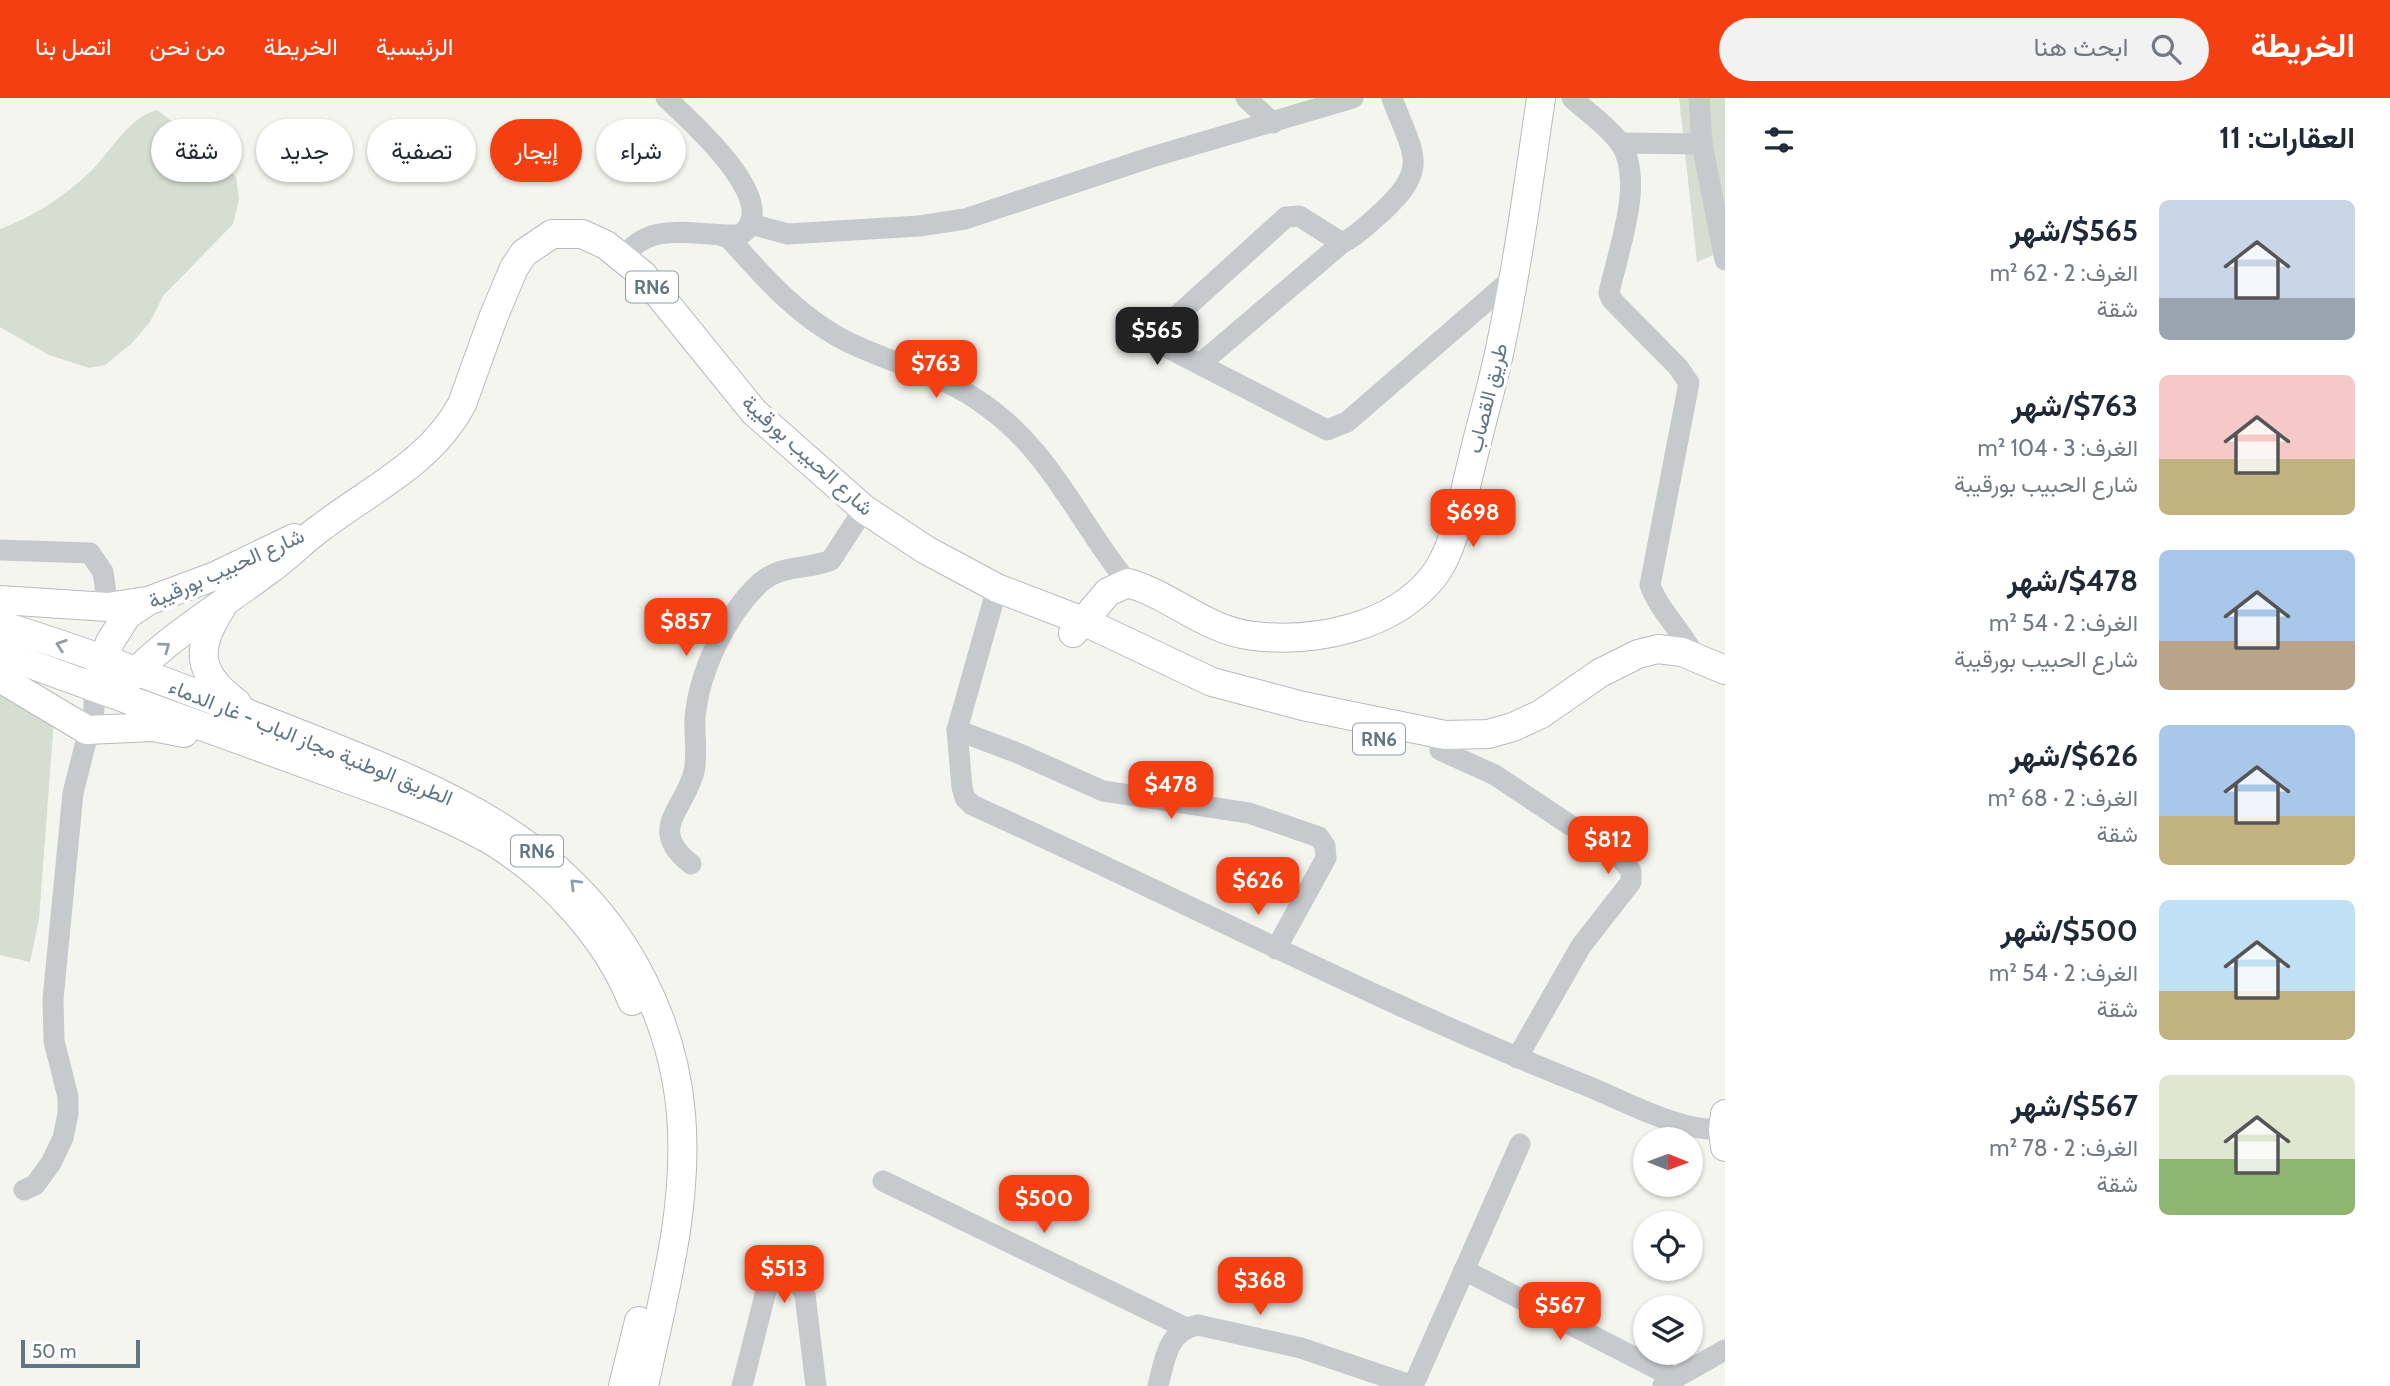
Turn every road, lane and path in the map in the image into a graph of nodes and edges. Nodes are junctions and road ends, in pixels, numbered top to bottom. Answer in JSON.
{"nodes":[{"id":1,"x":666,"y":98,"type":"edge"},
{"id":2,"x":1246,"y":98,"type":"edge"},
{"id":3,"x":1353,"y":98,"type":"edge"},
{"id":4,"x":1392,"y":98,"type":"edge"},
{"id":5,"x":1541,"y":98,"type":"edge"},
{"id":6,"x":1572,"y":98,"type":"edge"},
{"id":7,"x":1699,"y":98,"type":"edge"},
{"id":8,"x":1273,"y":123,"type":"junction"},
{"id":9,"x":1620,"y":143,"type":"junction"},
{"id":10,"x":1702,"y":144,"type":"junction"},
{"id":11,"x":750,"y":223,"type":"junction"},
{"id":12,"x":722,"y":236,"type":"junction"},
{"id":13,"x":1342,"y":243,"type":"junction"},
{"id":14,"x":623,"y":258,"type":"junction"},
{"id":15,"x":1725,"y":260,"type":"edge"},
{"id":16,"x":1513,"y":278,"type":"junction"},
{"id":17,"x":1200,"y":364,"type":"junction"},
{"id":18,"x":864,"y":509,"type":"junction"},
{"id":19,"x":323,"y":526,"type":"junction"},
{"id":20,"x":0,"y":550,"type":"edge"},
{"id":21,"x":1128,"y":583,"type":"junction"},
{"id":22,"x":998,"y":587,"type":"junction"},
{"id":23,"x":0,"y":600,"type":"edge"},
{"id":24,"x":227,"y":600,"type":"junction"},
{"id":25,"x":148,"y":601,"type":"junction"},
{"id":26,"x":108,"y":607,"type":"junction"},
{"id":27,"x":0,"y":625,"type":"edge"},
{"id":28,"x":1078,"y":627,"type":"junction"},
{"id":29,"x":0,"y":653,"type":"edge"},
{"id":30,"x":1707,"y":665,"type":"edge"},
{"id":31,"x":135,"y":670,"type":"junction"},
{"id":32,"x":0,"y":678,"type":"edge"},
{"id":33,"x":1725,"y":687,"type":"edge"},
{"id":34,"x":99,"y":696,"type":"junction"},
{"id":35,"x":260,"y":718,"type":"junction"},
{"id":36,"x":957,"y":730,"type":"junction"},
{"id":37,"x":1440,"y":750,"type":"junction"},
{"id":38,"x":394,"y":796,"type":"junction"},
{"id":39,"x":691,"y":864,"type":"dead end"},
{"id":40,"x":1276,"y":949,"type":"junction"},
{"id":41,"x":1517,"y":1058,"type":"junction"},
{"id":42,"x":1724,"y":1130,"type":"edge"},
{"id":43,"x":1520,"y":1144,"type":"dead end"},
{"id":44,"x":883,"y":1181,"type":"dead end"},
{"id":45,"x":24,"y":1190,"type":"dead end"},
{"id":46,"x":1464,"y":1270,"type":"junction"},
{"id":47,"x":1186,"y":1328,"type":"junction"},
{"id":48,"x":1725,"y":1350,"type":"edge"},
{"id":49,"x":1386,"y":1381,"type":"edge"},
{"id":50,"x":1667,"y":1382,"type":"edge"},
{"id":51,"x":623,"y":1386,"type":"edge"},
{"id":52,"x":644,"y":1386,"type":"edge"},
{"id":53,"x":742,"y":1386,"type":"edge"},
{"id":54,"x":816,"y":1386,"type":"edge"},
{"id":55,"x":1157,"y":1386,"type":"edge"},
{"id":56,"x":1413,"y":1386,"type":"edge"}],
"edges":[{"from":1,"to":11,"type":"street"},
{"from":2,"to":8,"type":"street"},
{"from":3,"to":8,"type":"street"},
{"from":4,"to":13,"type":"street"},
{"from":5,"to":16,"type":"main road","name":"طريق القصاب"},
{"from":6,"to":9,"type":"street"},
{"from":7,"to":10,"type":"street"},
{"from":8,"to":11,"type":"street"},
{"from":9,"to":10,"type":"street"},
{"from":9,"to":30,"type":"street"},
{"from":10,"to":15,"type":"street"},
{"from":11,"to":12,"type":"street"},
{"from":12,"to":14,"type":"street"},
{"from":12,"to":21,"type":"street"},
{"from":13,"to":17,"type":"street"},
{"from":13,"to":17,"type":"street"},
{"from":14,"to":18,"type":"main road","name":"شارع الحبيب بورقيبة","number":"RN6"},
{"from":14,"to":19,"type":"main road","name":"شارع الحبيب بورقيبة","number":"RN6"},
{"from":16,"to":17,"type":"street"},
{"from":16,"to":21,"type":"main road","name":"طريق القصاب"},
{"from":18,"to":22,"type":"main road","name":"شارع الحبيب بورقيبة","number":"RN6"},
{"from":18,"to":39,"type":"street"},
{"from":19,"to":24,"type":"main road","name":"شارع الحبيب بورقيبة","number":"RN6"},
{"from":19,"to":25,"type":"main road","name":"شارع الحبيب بورقيبة","number":"RN6"},
{"from":20,"to":26,"type":"street"},
{"from":21,"to":28,"type":"main road"},
{"from":22,"to":28,"type":"main road","name":"شارع الحبيب بورقيبة","number":"RN6"},
{"from":22,"to":36,"type":"street"},
{"from":23,"to":26,"type":"main road"},
{"from":31,"to":24,"type":"main road","name":"شارع الحبيب بورقيبة","number":"RN6","one_way":true},
{"from":24,"to":35,"type":"main road"},
{"from":25,"to":26,"type":"main road"},
{"from":25,"to":34,"type":"main road","name":"شارع الحبيب بورقيبة","number":"RN6"},
{"from":34,"to":27,"type":"main road","name":"الطريق الوطنية مجاز الباب - غار الدماء","number":"RN6","one_way":true},
{"from":28,"to":30,"type":"main road","name":"شارع الحبيب بورقيبة","number":"RN6"},
{"from":28,"to":37,"type":"main road","name":"شارع الحبيب بورقيبة","number":"RN6"},
{"from":29,"to":34,"type":"main road","name":"الطريق الوطنية مجاز الباب - غار الدماء","number":"RN6"},
{"from":30,"to":33,"type":"main road","name":"شارع الحبيب بورقيبة","number":"RN6"},
{"from":30,"to":37,"type":"main road","name":"شارع الحبيب بورقيبة","number":"RN6"},
{"from":31,"to":34,"type":"main road","name":"شارع الحبيب بورقيبة","number":"RN6"},
{"from":31,"to":35,"type":"main road","name":"الطريق الوطنية مجاز الباب - غار الدماء","number":"RN6"},
{"from":32,"to":34,"type":"main road"},
{"from":34,"to":38,"type":"main road","name":"الطريق الوطنية مجاز الباب - غار الدماء","number":"RN6"},
{"from":34,"to":38,"type":"main road"},
{"from":34,"to":45,"type":"street"},
{"from":52,"to":35,"type":"main road","name":"الطريق الوطنية مجاز الباب - غار الدماء","number":"RN6","one_way":true},
{"from":36,"to":40,"type":"street"},
{"from":36,"to":40,"type":"street"},
{"from":37,"to":41,"type":"street"},
{"from":38,"to":51,"type":"main road","name":"الطريق الوطنية مجاز الباب - غار الدماء","number":"RN6"},
{"from":40,"to":41,"type":"street"},
{"from":41,"to":42,"type":"street"},
{"from":43,"to":46,"type":"street"},
{"from":44,"to":47,"type":"street"},
{"from":46,"to":50,"type":"street"},
{"from":46,"to":56,"type":"street"},
{"from":47,"to":49,"type":"street"},
{"from":47,"to":55,"type":"street"},
{"from":48,"to":50,"type":"street"},
{"from":49,"to":56,"type":"street"},
{"from":53,"to":54,"type":"street"}]}
